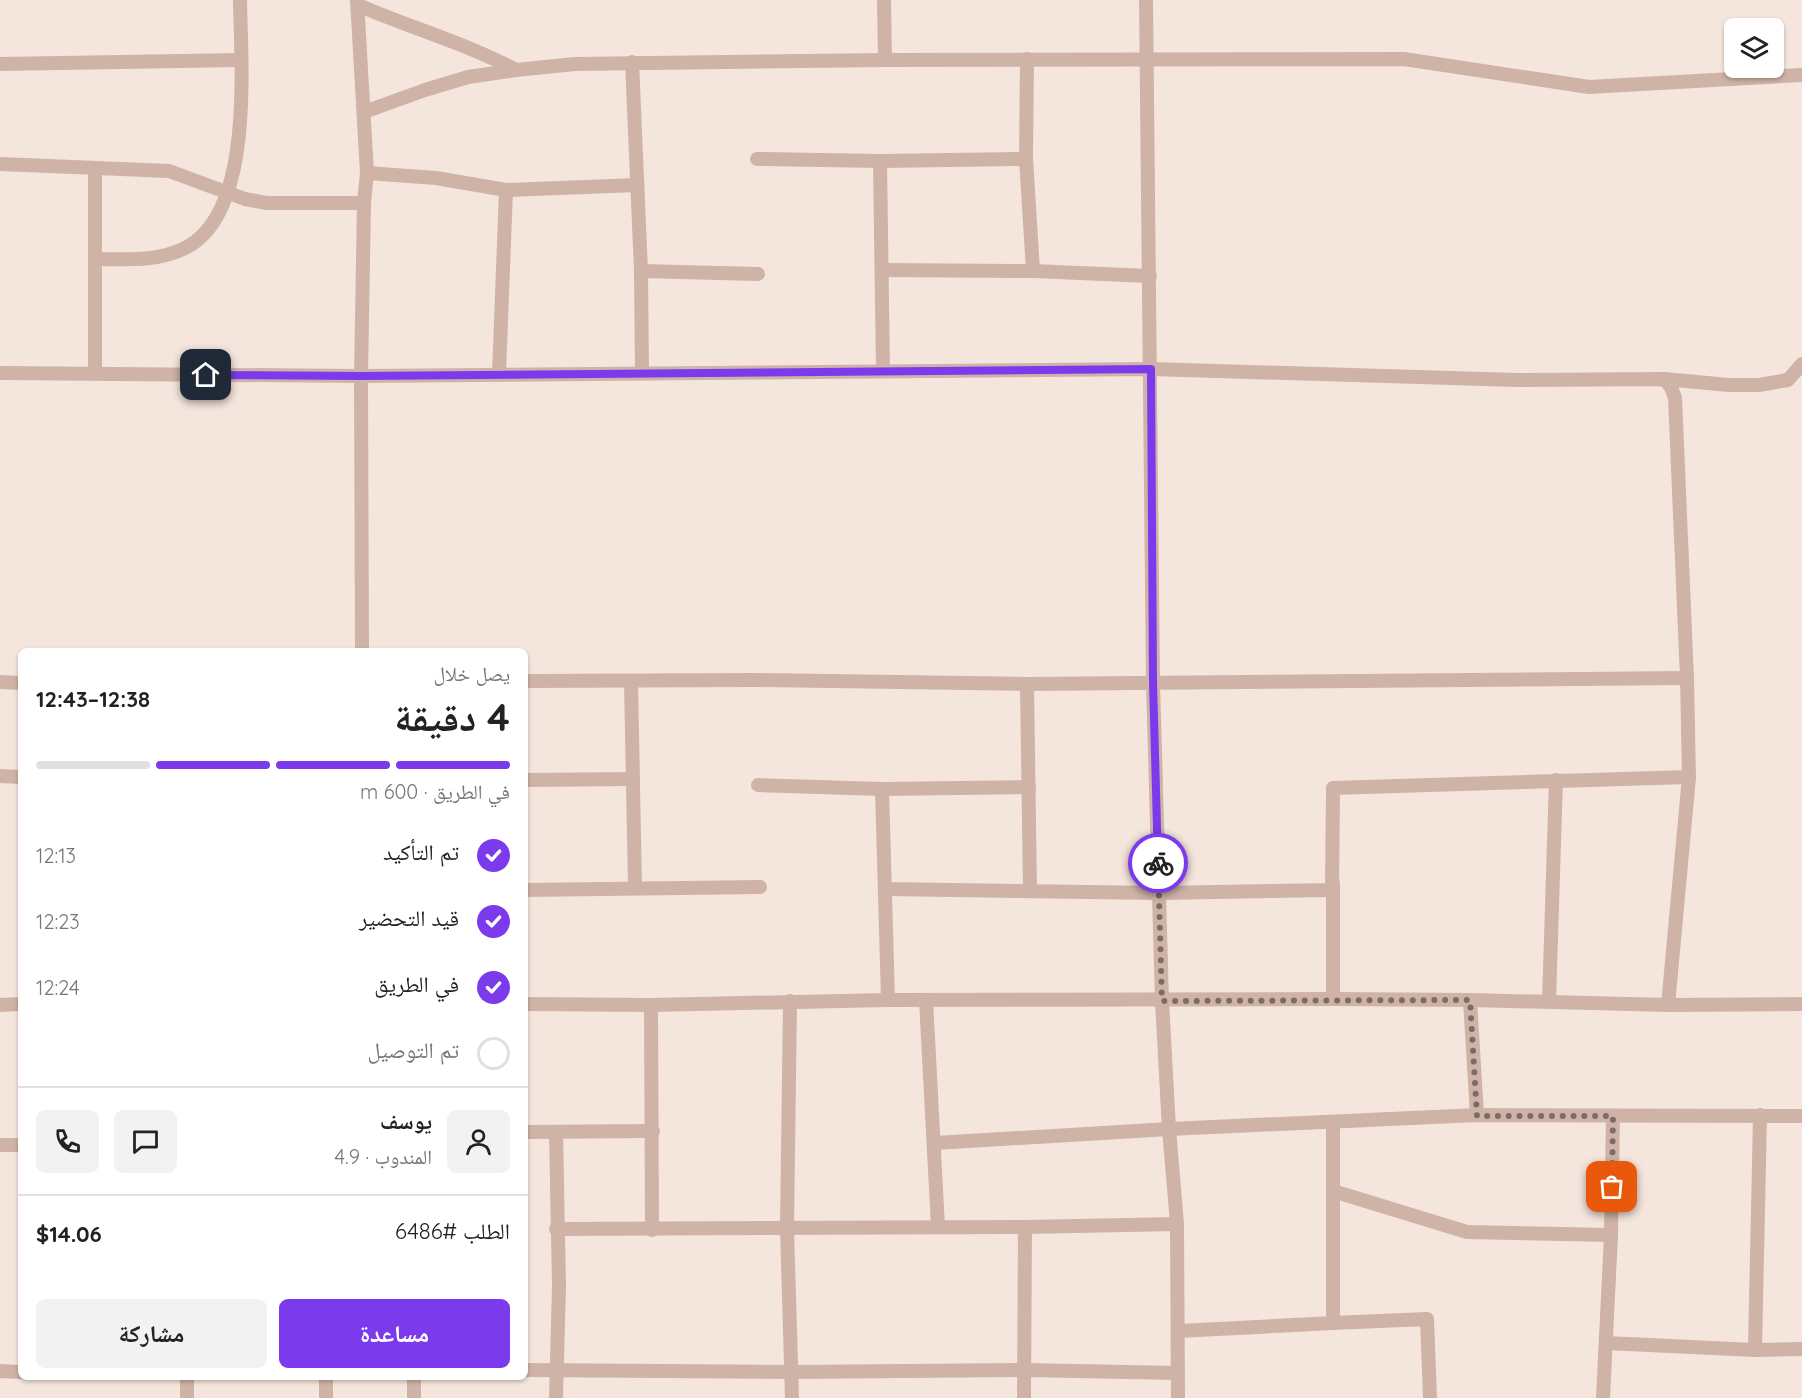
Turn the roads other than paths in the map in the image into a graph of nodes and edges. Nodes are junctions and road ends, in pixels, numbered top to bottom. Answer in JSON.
{"nodes":[{"id":1,"x":240,"y":0,"type":"edge"},
{"id":2,"x":884,"y":0,"type":"edge"},
{"id":3,"x":1146,"y":0,"type":"edge"},
{"id":4,"x":357,"y":2,"type":"edge"},
{"id":5,"x":1027,"y":59,"type":"junction"},
{"id":6,"x":1148,"y":59,"type":"junction"},
{"id":7,"x":240,"y":60,"type":"junction"},
{"id":8,"x":885,"y":60,"type":"junction"},
{"id":9,"x":632,"y":63,"type":"junction"},
{"id":10,"x":0,"y":64,"type":"edge"},
{"id":11,"x":516,"y":69,"type":"junction"},
{"id":12,"x":1802,"y":75,"type":"edge"},
{"id":13,"x":364,"y":112,"type":"junction"},
{"id":14,"x":757,"y":159,"type":"dead end"},
{"id":15,"x":1026,"y":159,"type":"junction"},
{"id":16,"x":880,"y":160,"type":"junction"},
{"id":17,"x":0,"y":164,"type":"edge"},
{"id":18,"x":95,"y":168,"type":"junction"},
{"id":19,"x":367,"y":172,"type":"junction"},
{"id":20,"x":637,"y":185,"type":"junction"},
{"id":21,"x":506,"y":190,"type":"junction"},
{"id":22,"x":227,"y":194,"type":"junction"},
{"id":23,"x":364,"y":203,"type":"junction"},
{"id":24,"x":95,"y":259,"type":"junction"},
{"id":25,"x":882,"y":270,"type":"junction"},
{"id":26,"x":1033,"y":271,"type":"junction"},
{"id":27,"x":641,"y":272,"type":"junction"},
{"id":28,"x":758,"y":274,"type":"dead end"},
{"id":29,"x":1150,"y":276,"type":"junction"},
{"id":30,"x":1802,"y":364,"type":"edge"},
{"id":31,"x":1151,"y":369,"type":"junction"},
{"id":32,"x":883,"y":371,"type":"junction"},
{"id":33,"x":642,"y":373,"type":"junction"},
{"id":34,"x":0,"y":374,"type":"edge"},
{"id":35,"x":95,"y":374,"type":"junction"},
{"id":36,"x":499,"y":374,"type":"junction"},
{"id":37,"x":361,"y":376,"type":"junction"},
{"id":38,"x":1664,"y":379,"type":"junction"},
{"id":39,"x":362,"y":648,"type":"edge"},
{"id":40,"x":1687,"y":678,"type":"junction"},
{"id":41,"x":528,"y":681,"type":"edge"},
{"id":42,"x":631,"y":681,"type":"junction"},
{"id":43,"x":0,"y":682,"type":"edge"},
{"id":44,"x":1153,"y":682,"type":"junction"},
{"id":45,"x":18,"y":683,"type":"edge"},
{"id":46,"x":1027,"y":684,"type":"junction"},
{"id":47,"x":0,"y":776,"type":"edge"},
{"id":48,"x":18,"y":777,"type":"edge"},
{"id":49,"x":1689,"y":777,"type":"junction"},
{"id":50,"x":633,"y":779,"type":"junction"},
{"id":51,"x":528,"y":780,"type":"edge"},
{"id":52,"x":1556,"y":780,"type":"junction"},
{"id":53,"x":758,"y":784,"type":"dead end"},
{"id":54,"x":1029,"y":787,"type":"junction"},
{"id":55,"x":1333,"y":788,"type":"junction"},
{"id":56,"x":882,"y":789,"type":"junction"},
{"id":57,"x":760,"y":887,"type":"dead end"},
{"id":58,"x":635,"y":888,"type":"junction"},
{"id":59,"x":885,"y":889,"type":"junction"},
{"id":60,"x":528,"y":890,"type":"edge"},
{"id":61,"x":1030,"y":891,"type":"junction"},
{"id":62,"x":1159,"y":893,"type":"junction"},
{"id":63,"x":1333,"y":999,"type":"junction"},
{"id":64,"x":888,"y":1000,"type":"junction"},
{"id":65,"x":926,"y":1000,"type":"junction"},
{"id":66,"x":1470,"y":1000,"type":"junction"},
{"id":67,"x":790,"y":1001,"type":"junction"},
{"id":68,"x":1162,"y":1001,"type":"junction"},
{"id":69,"x":1549,"y":1002,"type":"junction"},
{"id":70,"x":18,"y":1004,"type":"edge"},
{"id":71,"x":528,"y":1004,"type":"edge"},
{"id":72,"x":1802,"y":1004,"type":"edge"},
{"id":73,"x":0,"y":1005,"type":"edge"},
{"id":74,"x":651,"y":1005,"type":"junction"},
{"id":75,"x":1668,"y":1005,"type":"junction"},
{"id":76,"x":1760,"y":1115,"type":"junction"},
{"id":77,"x":1477,"y":1116,"type":"junction"},
{"id":78,"x":1613,"y":1116,"type":"junction"},
{"id":79,"x":1802,"y":1116,"type":"edge"},
{"id":80,"x":1333,"y":1122,"type":"junction"},
{"id":81,"x":1169,"y":1129,"type":"junction"},
{"id":82,"x":653,"y":1131,"type":"junction"},
{"id":83,"x":528,"y":1132,"type":"edge"},
{"id":84,"x":556,"y":1132,"type":"junction"},
{"id":85,"x":935,"y":1143,"type":"junction"},
{"id":86,"x":0,"y":1145,"type":"edge"},
{"id":87,"x":18,"y":1145,"type":"edge"},
{"id":88,"x":1333,"y":1191,"type":"junction"},
{"id":89,"x":1177,"y":1224,"type":"junction"},
{"id":90,"x":938,"y":1227,"type":"junction"},
{"id":91,"x":1025,"y":1227,"type":"junction"},
{"id":92,"x":556,"y":1229,"type":"junction"},
{"id":93,"x":787,"y":1229,"type":"junction"},
{"id":94,"x":652,"y":1230,"type":"junction"},
{"id":95,"x":1611,"y":1235,"type":"junction"},
{"id":96,"x":1333,"y":1323,"type":"junction"},
{"id":97,"x":1178,"y":1331,"type":"junction"},
{"id":98,"x":1606,"y":1343,"type":"junction"},
{"id":99,"x":1802,"y":1349,"type":"edge"},
{"id":100,"x":1755,"y":1350,"type":"junction"},
{"id":101,"x":555,"y":1369,"type":"junction"},
{"id":102,"x":528,"y":1370,"type":"edge"},
{"id":103,"x":1024,"y":1370,"type":"junction"},
{"id":104,"x":0,"y":1371,"type":"edge"},
{"id":105,"x":18,"y":1372,"type":"edge"},
{"id":106,"x":792,"y":1372,"type":"junction"},
{"id":107,"x":1178,"y":1373,"type":"junction"},
{"id":108,"x":187,"y":1380,"type":"edge"},
{"id":109,"x":326,"y":1380,"type":"edge"},
{"id":110,"x":414,"y":1380,"type":"edge"},
{"id":111,"x":187,"y":1398,"type":"edge"},
{"id":112,"x":326,"y":1398,"type":"edge"},
{"id":113,"x":414,"y":1398,"type":"edge"},
{"id":114,"x":556,"y":1398,"type":"edge"},
{"id":115,"x":792,"y":1398,"type":"edge"},
{"id":116,"x":1024,"y":1398,"type":"edge"},
{"id":117,"x":1178,"y":1398,"type":"edge"},
{"id":118,"x":1430,"y":1398,"type":"edge"},
{"id":119,"x":1603,"y":1398,"type":"edge"}],
"edges":[{"from":1,"to":7,"type":"street"},
{"from":2,"to":8,"type":"street"},
{"from":3,"to":6,"type":"street"},
{"from":4,"to":11,"type":"street"},
{"from":4,"to":13,"type":"street"},
{"from":5,"to":6,"type":"street"},
{"from":5,"to":8,"type":"street"},
{"from":5,"to":15,"type":"street"},
{"from":6,"to":12,"type":"street"},
{"from":6,"to":29,"type":"street"},
{"from":7,"to":10,"type":"street"},
{"from":7,"to":22,"type":"street"},
{"from":8,"to":9,"type":"street"},
{"from":9,"to":11,"type":"street"},
{"from":9,"to":20,"type":"street"},
{"from":11,"to":13,"type":"street"},
{"from":13,"to":19,"type":"street"},
{"from":14,"to":16,"type":"street"},
{"from":15,"to":16,"type":"street"},
{"from":15,"to":26,"type":"street"},
{"from":16,"to":25,"type":"street"},
{"from":17,"to":18,"type":"street"},
{"from":18,"to":22,"type":"street"},
{"from":18,"to":24,"type":"street"},
{"from":19,"to":21,"type":"street"},
{"from":19,"to":23,"type":"street"},
{"from":20,"to":21,"type":"street"},
{"from":20,"to":27,"type":"street"},
{"from":21,"to":36,"type":"street"},
{"from":22,"to":23,"type":"street"},
{"from":22,"to":24,"type":"street"},
{"from":23,"to":37,"type":"street"},
{"from":24,"to":35,"type":"street"},
{"from":25,"to":26,"type":"street"},
{"from":25,"to":32,"type":"street"},
{"from":26,"to":29,"type":"street"},
{"from":27,"to":28,"type":"street"},
{"from":27,"to":33,"type":"street"},
{"from":29,"to":31,"type":"street"},
{"from":30,"to":38,"type":"street"},
{"from":31,"to":32,"type":"street"},
{"from":31,"to":38,"type":"street"},
{"from":31,"to":44,"type":"street"},
{"from":32,"to":33,"type":"street"},
{"from":33,"to":36,"type":"street"},
{"from":34,"to":35,"type":"street"},
{"from":35,"to":37,"type":"street"},
{"from":36,"to":37,"type":"street"},
{"from":37,"to":39,"type":"street"},
{"from":38,"to":40,"type":"street"},
{"from":40,"to":44,"type":"street"},
{"from":40,"to":49,"type":"street"},
{"from":41,"to":42,"type":"street"},
{"from":42,"to":46,"type":"street"},
{"from":42,"to":50,"type":"street"},
{"from":43,"to":45,"type":"street"},
{"from":44,"to":46,"type":"street"},
{"from":44,"to":62,"type":"street"},
{"from":46,"to":54,"type":"street"},
{"from":47,"to":48,"type":"street"},
{"from":49,"to":52,"type":"street"},
{"from":49,"to":75,"type":"street"},
{"from":50,"to":51,"type":"street"},
{"from":50,"to":58,"type":"street"},
{"from":52,"to":55,"type":"street"},
{"from":52,"to":69,"type":"street"},
{"from":53,"to":56,"type":"street"},
{"from":54,"to":56,"type":"street"},
{"from":54,"to":61,"type":"street"},
{"from":55,"to":62,"type":"street"},
{"from":55,"to":63,"type":"street"},
{"from":56,"to":59,"type":"street"},
{"from":57,"to":58,"type":"street"},
{"from":58,"to":60,"type":"street"},
{"from":59,"to":61,"type":"street"},
{"from":59,"to":64,"type":"street"},
{"from":61,"to":62,"type":"street"},
{"from":62,"to":68,"type":"street"},
{"from":63,"to":66,"type":"street"},
{"from":63,"to":68,"type":"street"},
{"from":64,"to":65,"type":"street"},
{"from":64,"to":67,"type":"street"},
{"from":65,"to":68,"type":"street"},
{"from":65,"to":85,"type":"street"},
{"from":66,"to":69,"type":"street"},
{"from":66,"to":77,"type":"street"},
{"from":67,"to":74,"type":"street"},
{"from":67,"to":93,"type":"street"},
{"from":68,"to":81,"type":"street"},
{"from":69,"to":75,"type":"street"},
{"from":70,"to":73,"type":"street"},
{"from":71,"to":74,"type":"street"},
{"from":72,"to":75,"type":"street"},
{"from":74,"to":82,"type":"street"},
{"from":76,"to":78,"type":"street"},
{"from":76,"to":79,"type":"street"},
{"from":76,"to":100,"type":"street"},
{"from":77,"to":78,"type":"street"},
{"from":77,"to":80,"type":"street"},
{"from":78,"to":95,"type":"street"},
{"from":80,"to":81,"type":"street"},
{"from":80,"to":88,"type":"street"},
{"from":81,"to":85,"type":"street"},
{"from":81,"to":89,"type":"street"},
{"from":82,"to":84,"type":"street"},
{"from":82,"to":94,"type":"street"},
{"from":83,"to":84,"type":"street"},
{"from":84,"to":92,"type":"street"},
{"from":85,"to":90,"type":"street"},
{"from":86,"to":87,"type":"street"},
{"from":88,"to":95,"type":"street"},
{"from":88,"to":96,"type":"street"},
{"from":89,"to":91,"type":"street"},
{"from":89,"to":97,"type":"street"},
{"from":90,"to":91,"type":"street"},
{"from":90,"to":93,"type":"street"},
{"from":91,"to":103,"type":"street"},
{"from":92,"to":94,"type":"street"},
{"from":92,"to":101,"type":"street"},
{"from":93,"to":94,"type":"street"},
{"from":93,"to":106,"type":"street"},
{"from":95,"to":98,"type":"street"},
{"from":96,"to":97,"type":"street"},
{"from":96,"to":118,"type":"street"},
{"from":97,"to":107,"type":"street"},
{"from":98,"to":100,"type":"street"},
{"from":98,"to":119,"type":"street"},
{"from":99,"to":100,"type":"street"},
{"from":101,"to":102,"type":"street"},
{"from":101,"to":106,"type":"street"},
{"from":101,"to":114,"type":"street"},
{"from":103,"to":106,"type":"street"},
{"from":103,"to":107,"type":"street"},
{"from":103,"to":116,"type":"street"},
{"from":104,"to":105,"type":"street"},
{"from":106,"to":115,"type":"street"},
{"from":107,"to":117,"type":"street"},
{"from":108,"to":111,"type":"street"},
{"from":109,"to":112,"type":"street"},
{"from":110,"to":113,"type":"street"}]}
